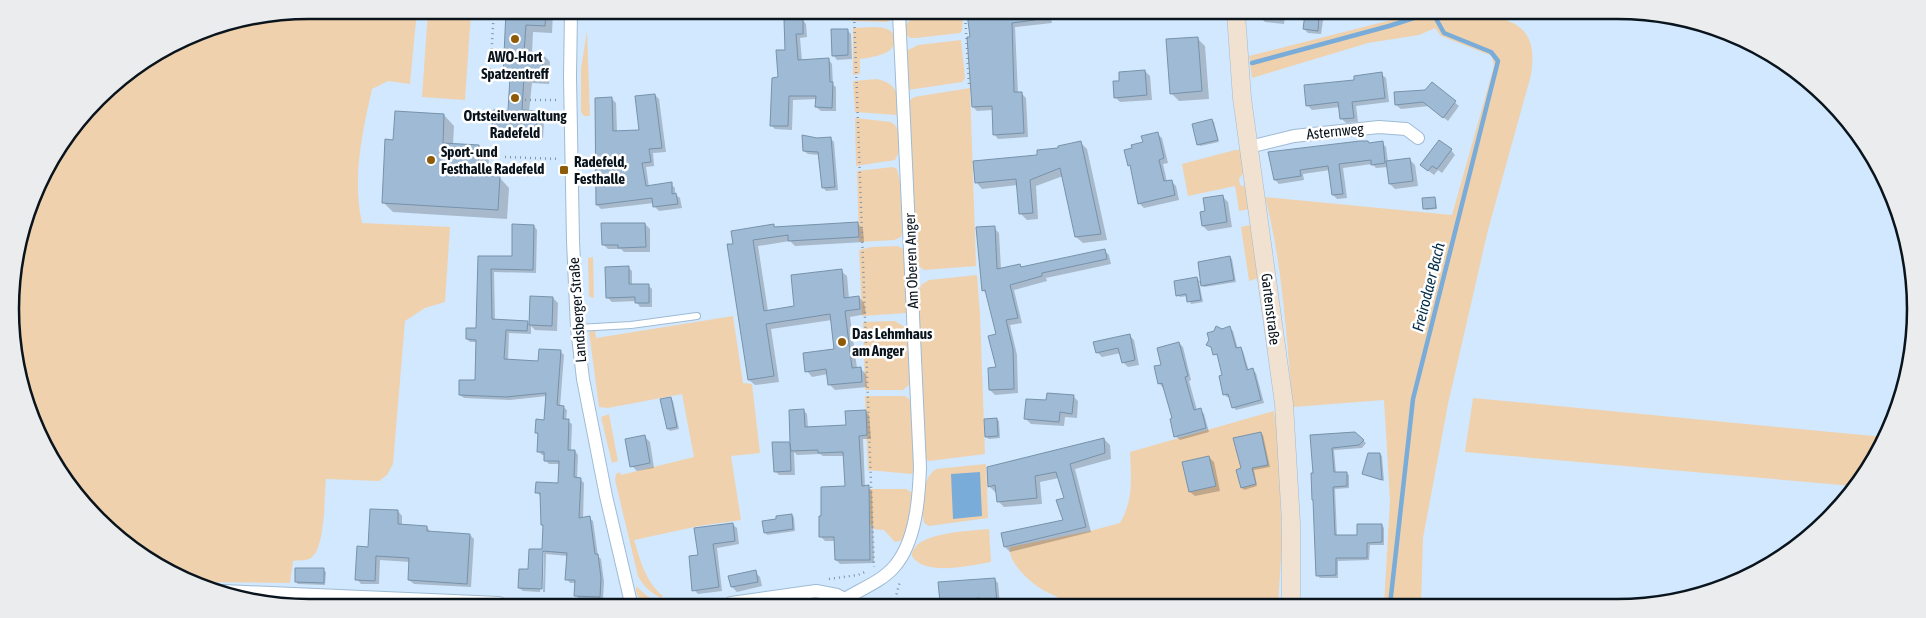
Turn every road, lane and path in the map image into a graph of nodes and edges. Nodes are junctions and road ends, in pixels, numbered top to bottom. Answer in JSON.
{"nodes":[{"id":1,"x":493,"y":19,"type":"edge"},
{"id":2,"x":570,"y":19,"type":"edge"},
{"id":3,"x":854,"y":19,"type":"edge"},
{"id":4,"x":900,"y":19,"type":"edge"},
{"id":5,"x":965,"y":19,"type":"edge"},
{"id":6,"x":1236,"y":19,"type":"edge"},
{"id":7,"x":490,"y":74,"type":"dead end"},
{"id":8,"x":969,"y":85,"type":"dead end"},
{"id":9,"x":525,"y":100,"type":"dead end"},
{"id":10,"x":570,"y":100,"type":"junction"},
{"id":11,"x":1418,"y":138,"type":"dead end"},
{"id":12,"x":1249,"y":147,"type":"junction"},
{"id":13,"x":505,"y":157,"type":"dead end"},
{"id":14,"x":571,"y":160,"type":"junction"},
{"id":15,"x":697,"y":316,"type":"dead end"},
{"id":16,"x":577,"y":328,"type":"junction"},
{"id":17,"x":874,"y":568,"type":"dead end"},
{"id":18,"x":866,"y":571,"type":"dead end"},
{"id":19,"x":901,"y":577,"type":"dead end"},
{"id":20,"x":816,"y":591,"type":"junction"},
{"id":21,"x":244,"y":592,"type":"edge"},
{"id":22,"x":407,"y":599,"type":"edge"},
{"id":23,"x":630,"y":599,"type":"edge"},
{"id":24,"x":759,"y":599,"type":"edge"},
{"id":25,"x":844,"y":599,"type":"edge"},
{"id":26,"x":850,"y":599,"type":"edge"},
{"id":27,"x":895,"y":599,"type":"edge"},
{"id":28,"x":1291,"y":599,"type":"edge"}],
"edges":[{"from":1,"to":7,"type":"path"},
{"from":2,"to":10,"type":"street","name":"Landsberger Straße"},
{"from":3,"to":17,"type":"path"},
{"from":4,"to":26,"type":"street","name":"Am Oberen Anger"},
{"from":5,"to":8,"type":"path"},
{"from":6,"to":12,"type":"main road","name":"Gartenstraße"},
{"from":9,"to":10,"type":"path"},
{"from":10,"to":14,"type":"street","name":"Landsberger Straße"},
{"from":11,"to":12,"type":"street","name":"Asternweg"},
{"from":12,"to":28,"type":"main road","name":"Gartenstraße"},
{"from":13,"to":14,"type":"path"},
{"from":14,"to":16,"type":"street","name":"Landsberger Straße"},
{"from":15,"to":16,"type":"lane"},
{"from":16,"to":23,"type":"street","name":"Landsberger Straße"},
{"from":18,"to":20,"type":"path"},
{"from":19,"to":27,"type":"path"},
{"from":20,"to":24,"type":"street"},
{"from":20,"to":25,"type":"street"},
{"from":21,"to":22,"type":"street"}]}
